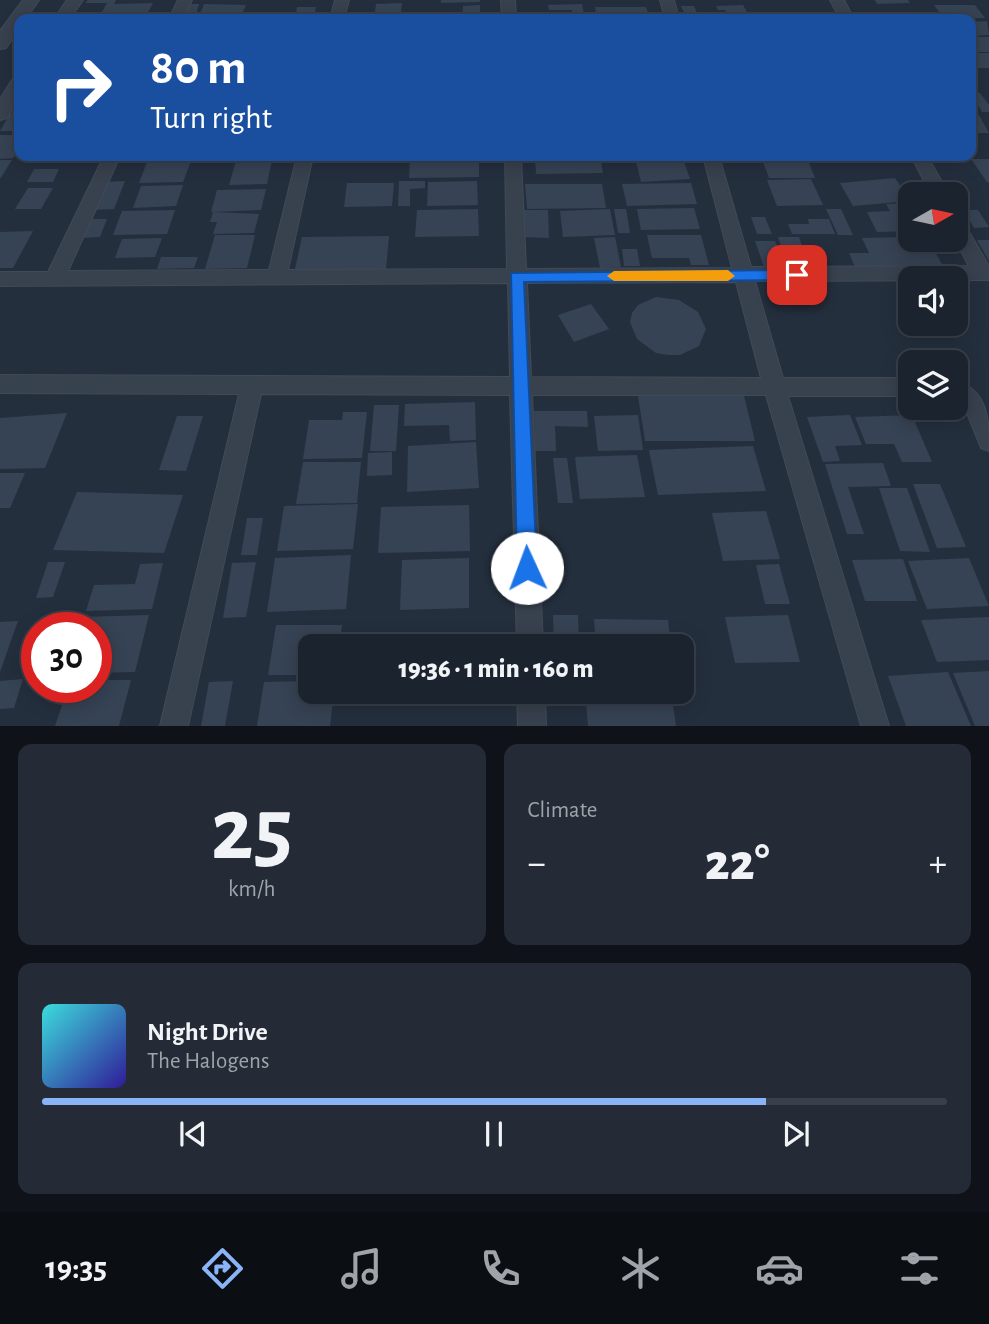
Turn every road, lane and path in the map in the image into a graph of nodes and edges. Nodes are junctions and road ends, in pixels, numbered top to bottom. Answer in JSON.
{"nodes":[{"id":1,"x":14,"y":24,"type":"edge"},
{"id":2,"x":0,"y":44,"type":"edge"},
{"id":3,"x":14,"y":93,"type":"edge"},
{"id":4,"x":0,"y":114,"type":"edge"},
{"id":5,"x":110,"y":161,"type":"edge"},
{"id":6,"x":304,"y":161,"type":"edge"},
{"id":7,"x":513,"y":161,"type":"edge"},
{"id":8,"x":712,"y":161,"type":"edge"},
{"id":9,"x":922,"y":161,"type":"edge"},
{"id":10,"x":933,"y":182,"type":"edge"},
{"id":11,"x":968,"y":244,"type":"edge"},
{"id":12,"x":985,"y":273,"type":"edge"},
{"id":13,"x":744,"y":275,"type":"junction"},
{"id":14,"x":516,"y":276,"type":"junction"},
{"id":15,"x":55,"y":278,"type":"junction"},
{"id":16,"x":277,"y":278,"type":"junction"},
{"id":17,"x":0,"y":279,"type":"edge"},
{"id":18,"x":252,"y":385,"type":"junction"},
{"id":19,"x":521,"y":385,"type":"junction"},
{"id":20,"x":774,"y":385,"type":"junction"},
{"id":21,"x":1,"y":386,"type":"edge"},
{"id":22,"x":898,"y":387,"type":"edge"},
{"id":23,"x":968,"y":396,"type":"edge"},
{"id":24,"x":989,"y":441,"type":"edge"},
{"id":25,"x":530,"y":634,"type":"edge"},
{"id":26,"x":531,"y":704,"type":"edge"},
{"id":27,"x":174,"y":726,"type":"edge"},
{"id":28,"x":532,"y":726,"type":"edge"},
{"id":29,"x":875,"y":726,"type":"edge"}],
"edges":[{"from":1,"to":2,"type":"street"},
{"from":3,"to":4,"type":"street"},
{"from":5,"to":15,"type":"street"},
{"from":6,"to":16,"type":"street"},
{"from":7,"to":14,"type":"street"},
{"from":8,"to":13,"type":"street"},
{"from":9,"to":10,"type":"street"},
{"from":11,"to":12,"type":"street"},
{"from":12,"to":13,"type":"street"},
{"from":13,"to":14,"type":"street"},
{"from":13,"to":20,"type":"street"},
{"from":14,"to":16,"type":"street"},
{"from":14,"to":19,"type":"street"},
{"from":15,"to":16,"type":"street"},
{"from":15,"to":17,"type":"street"},
{"from":18,"to":19,"type":"street"},
{"from":18,"to":21,"type":"street"},
{"from":18,"to":27,"type":"street"},
{"from":19,"to":20,"type":"street"},
{"from":19,"to":25,"type":"street"},
{"from":20,"to":22,"type":"street"},
{"from":20,"to":29,"type":"street"},
{"from":23,"to":24,"type":"street"},
{"from":26,"to":28,"type":"street"}]}
